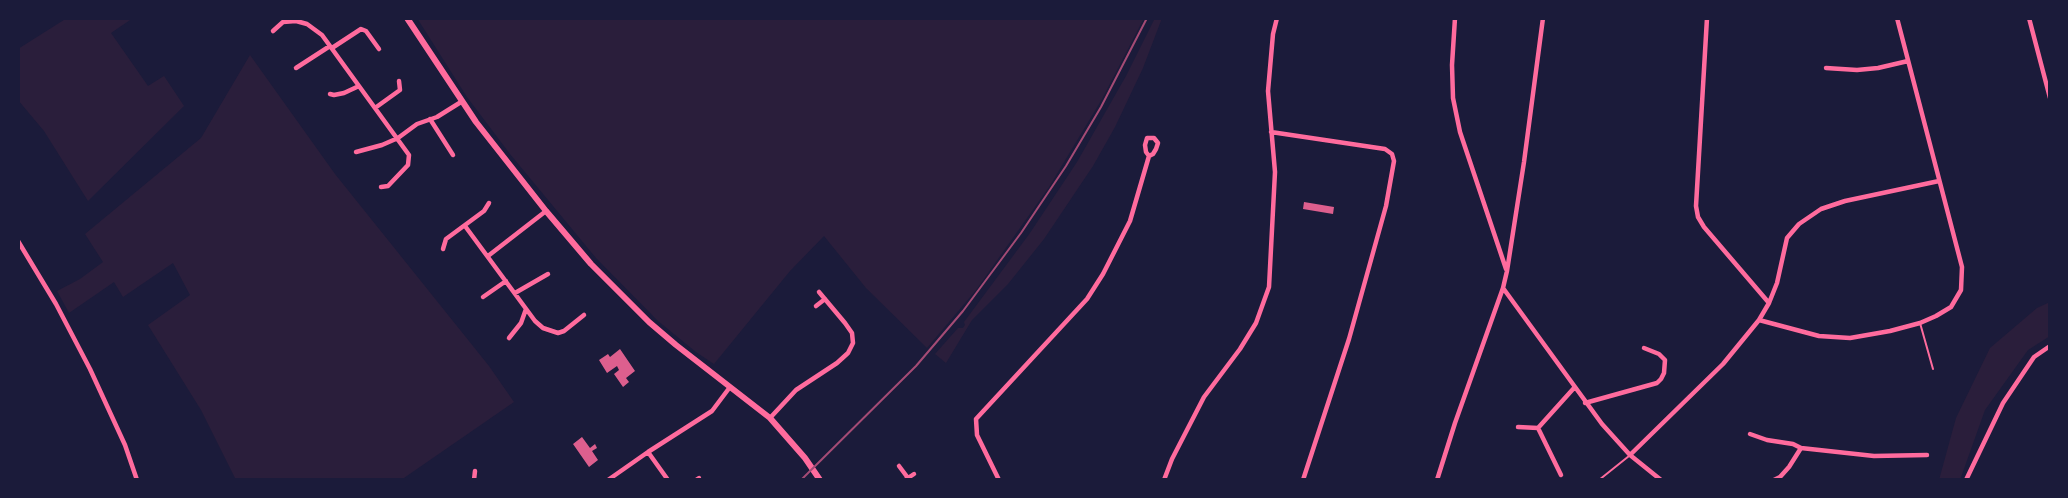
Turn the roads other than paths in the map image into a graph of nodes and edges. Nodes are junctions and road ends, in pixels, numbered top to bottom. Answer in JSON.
{"nodes":[{"id":1,"x":408,"y":18,"type":"edge"},
{"id":2,"x":1276,"y":18,"type":"edge"},
{"id":3,"x":1455,"y":18,"type":"edge"},
{"id":4,"x":1543,"y":18,"type":"edge"},
{"id":5,"x":1707,"y":18,"type":"edge"},
{"id":6,"x":1897,"y":18,"type":"edge"},
{"id":7,"x":2029,"y":18,"type":"edge"},
{"id":8,"x":273,"y":31,"type":"dead end"},
{"id":9,"x":331,"y":47,"type":"junction"},
{"id":10,"x":379,"y":49,"type":"dead end"},
{"id":11,"x":1908,"y":62,"type":"junction"},
{"id":12,"x":296,"y":68,"type":"dead end"},
{"id":13,"x":1826,"y":68,"type":"dead end"},
{"id":14,"x":399,"y":81,"type":"dead end"},
{"id":15,"x":360,"y":86,"type":"junction"},
{"id":16,"x":330,"y":94,"type":"dead end"},
{"id":17,"x":2050,"y":98,"type":"edge"},
{"id":18,"x":461,"y":102,"type":"junction"},
{"id":19,"x":375,"y":108,"type":"junction"},
{"id":20,"x":430,"y":119,"type":"junction"},
{"id":21,"x":1271,"y":132,"type":"junction"},
{"id":22,"x":398,"y":138,"type":"junction"},
{"id":23,"x":356,"y":152,"type":"dead end"},
{"id":24,"x":453,"y":155,"type":"dead end"},
{"id":25,"x":1149,"y":156,"type":"dead end"},
{"id":26,"x":1939,"y":181,"type":"junction"},
{"id":27,"x":381,"y":187,"type":"dead end"},
{"id":28,"x":489,"y":202,"type":"dead end"},
{"id":29,"x":546,"y":212,"type":"junction"},
{"id":30,"x":465,"y":226,"type":"junction"},
{"id":31,"x":18,"y":241,"type":"edge"},
{"id":32,"x":443,"y":249,"type":"dead end"},
{"id":33,"x":488,"y":255,"type":"junction"},
{"id":34,"x":1507,"y":271,"type":"junction"},
{"id":35,"x":548,"y":274,"type":"dead end"},
{"id":36,"x":506,"y":281,"type":"junction"},
{"id":37,"x":1503,"y":288,"type":"junction"},
{"id":38,"x":819,"y":292,"type":"dead end"},
{"id":39,"x":515,"y":293,"type":"junction"},
{"id":40,"x":483,"y":297,"type":"dead end"},
{"id":41,"x":825,"y":299,"type":"junction"},
{"id":42,"x":1769,"y":303,"type":"junction"},
{"id":43,"x":816,"y":306,"type":"dead end"},
{"id":44,"x":526,"y":309,"type":"junction"},
{"id":45,"x":584,"y":315,"type":"dead end"},
{"id":46,"x":1759,"y":320,"type":"junction"},
{"id":47,"x":1920,"y":323,"type":"junction"},
{"id":48,"x":509,"y":338,"type":"dead end"},
{"id":49,"x":2050,"y":346,"type":"edge"},
{"id":50,"x":1644,"y":348,"type":"dead end"},
{"id":51,"x":1933,"y":369,"type":"dead end"},
{"id":52,"x":730,"y":387,"type":"junction"},
{"id":53,"x":1574,"y":388,"type":"junction"},
{"id":54,"x":1585,"y":403,"type":"junction"},
{"id":55,"x":770,"y":418,"type":"junction"},
{"id":56,"x":1518,"y":427,"type":"dead end"},
{"id":57,"x":1538,"y":428,"type":"junction"},
{"id":58,"x":1750,"y":434,"type":"dead end"},
{"id":59,"x":1801,"y":448,"type":"junction"},
{"id":60,"x":648,"y":452,"type":"junction"},
{"id":61,"x":1630,"y":455,"type":"junction"},
{"id":62,"x":1927,"y":455,"type":"dead end"},
{"id":63,"x":899,"y":466,"type":"dead end"},
{"id":64,"x":475,"y":471,"type":"dead end"},
{"id":65,"x":914,"y":474,"type":"dead end"},
{"id":66,"x":1561,"y":475,"type":"dead end"},
{"id":67,"x":907,"y":479,"type":"edge"},
{"id":68,"x":137,"y":480,"type":"edge"},
{"id":69,"x":474,"y":480,"type":"edge"},
{"id":70,"x":608,"y":480,"type":"edge"},
{"id":71,"x":668,"y":480,"type":"edge"},
{"id":72,"x":820,"y":480,"type":"edge"},
{"id":73,"x":999,"y":480,"type":"edge"},
{"id":74,"x":1164,"y":480,"type":"edge"},
{"id":75,"x":1303,"y":480,"type":"edge"},
{"id":76,"x":1437,"y":480,"type":"edge"},
{"id":77,"x":1599,"y":480,"type":"edge"},
{"id":78,"x":1661,"y":480,"type":"edge"},
{"id":79,"x":1774,"y":480,"type":"edge"},
{"id":80,"x":1966,"y":480,"type":"edge"}],
"edges":[{"from":1,"to":18,"type":"street"},
{"from":2,"to":21,"type":"street"},
{"from":3,"to":34,"type":"street"},
{"from":4,"to":34,"type":"street"},
{"from":5,"to":42,"type":"street"},
{"from":6,"to":11,"type":"street"},
{"from":7,"to":17,"type":"street"},
{"from":8,"to":9,"type":"street"},
{"from":9,"to":10,"type":"street"},
{"from":9,"to":12,"type":"street"},
{"from":9,"to":15,"type":"street"},
{"from":11,"to":13,"type":"street"},
{"from":11,"to":26,"type":"street"},
{"from":14,"to":19,"type":"street"},
{"from":15,"to":16,"type":"street"},
{"from":15,"to":19,"type":"street"},
{"from":18,"to":20,"type":"street"},
{"from":18,"to":29,"type":"street"},
{"from":19,"to":22,"type":"street"},
{"from":20,"to":22,"type":"street"},
{"from":20,"to":24,"type":"street"},
{"from":21,"to":74,"type":"street"},
{"from":21,"to":75,"type":"street"},
{"from":22,"to":23,"type":"street"},
{"from":22,"to":27,"type":"street"},
{"from":25,"to":73,"type":"street"},
{"from":26,"to":42,"type":"street"},
{"from":26,"to":47,"type":"street"},
{"from":28,"to":30,"type":"street"},
{"from":29,"to":33,"type":"street"},
{"from":29,"to":52,"type":"street"},
{"from":30,"to":32,"type":"street"},
{"from":30,"to":33,"type":"street"},
{"from":31,"to":68,"type":"street"},
{"from":33,"to":36,"type":"street"},
{"from":34,"to":37,"type":"street"},
{"from":35,"to":39,"type":"street"},
{"from":36,"to":39,"type":"street"},
{"from":36,"to":40,"type":"street"},
{"from":37,"to":53,"type":"street"},
{"from":37,"to":76,"type":"street"},
{"from":38,"to":41,"type":"street"},
{"from":39,"to":44,"type":"street"},
{"from":41,"to":43,"type":"street"},
{"from":41,"to":55,"type":"street"},
{"from":42,"to":46,"type":"street"},
{"from":44,"to":45,"type":"street"},
{"from":44,"to":48,"type":"street"},
{"from":46,"to":47,"type":"street"},
{"from":46,"to":61,"type":"street"},
{"from":47,"to":51,"type":"lane"},
{"from":49,"to":80,"type":"street"},
{"from":50,"to":54,"type":"street"},
{"from":52,"to":55,"type":"street"},
{"from":52,"to":60,"type":"street"},
{"from":53,"to":54,"type":"street"},
{"from":53,"to":57,"type":"street"},
{"from":54,"to":61,"type":"street"},
{"from":55,"to":72,"type":"street"},
{"from":56,"to":57,"type":"street"},
{"from":57,"to":66,"type":"street"},
{"from":58,"to":59,"type":"street"},
{"from":59,"to":62,"type":"street"},
{"from":59,"to":79,"type":"street"},
{"from":60,"to":70,"type":"street"},
{"from":60,"to":71,"type":"street"},
{"from":61,"to":77,"type":"lane"},
{"from":61,"to":78,"type":"street"},
{"from":63,"to":67,"type":"street"},
{"from":64,"to":69,"type":"street"},
{"from":65,"to":67,"type":"street"}]}
